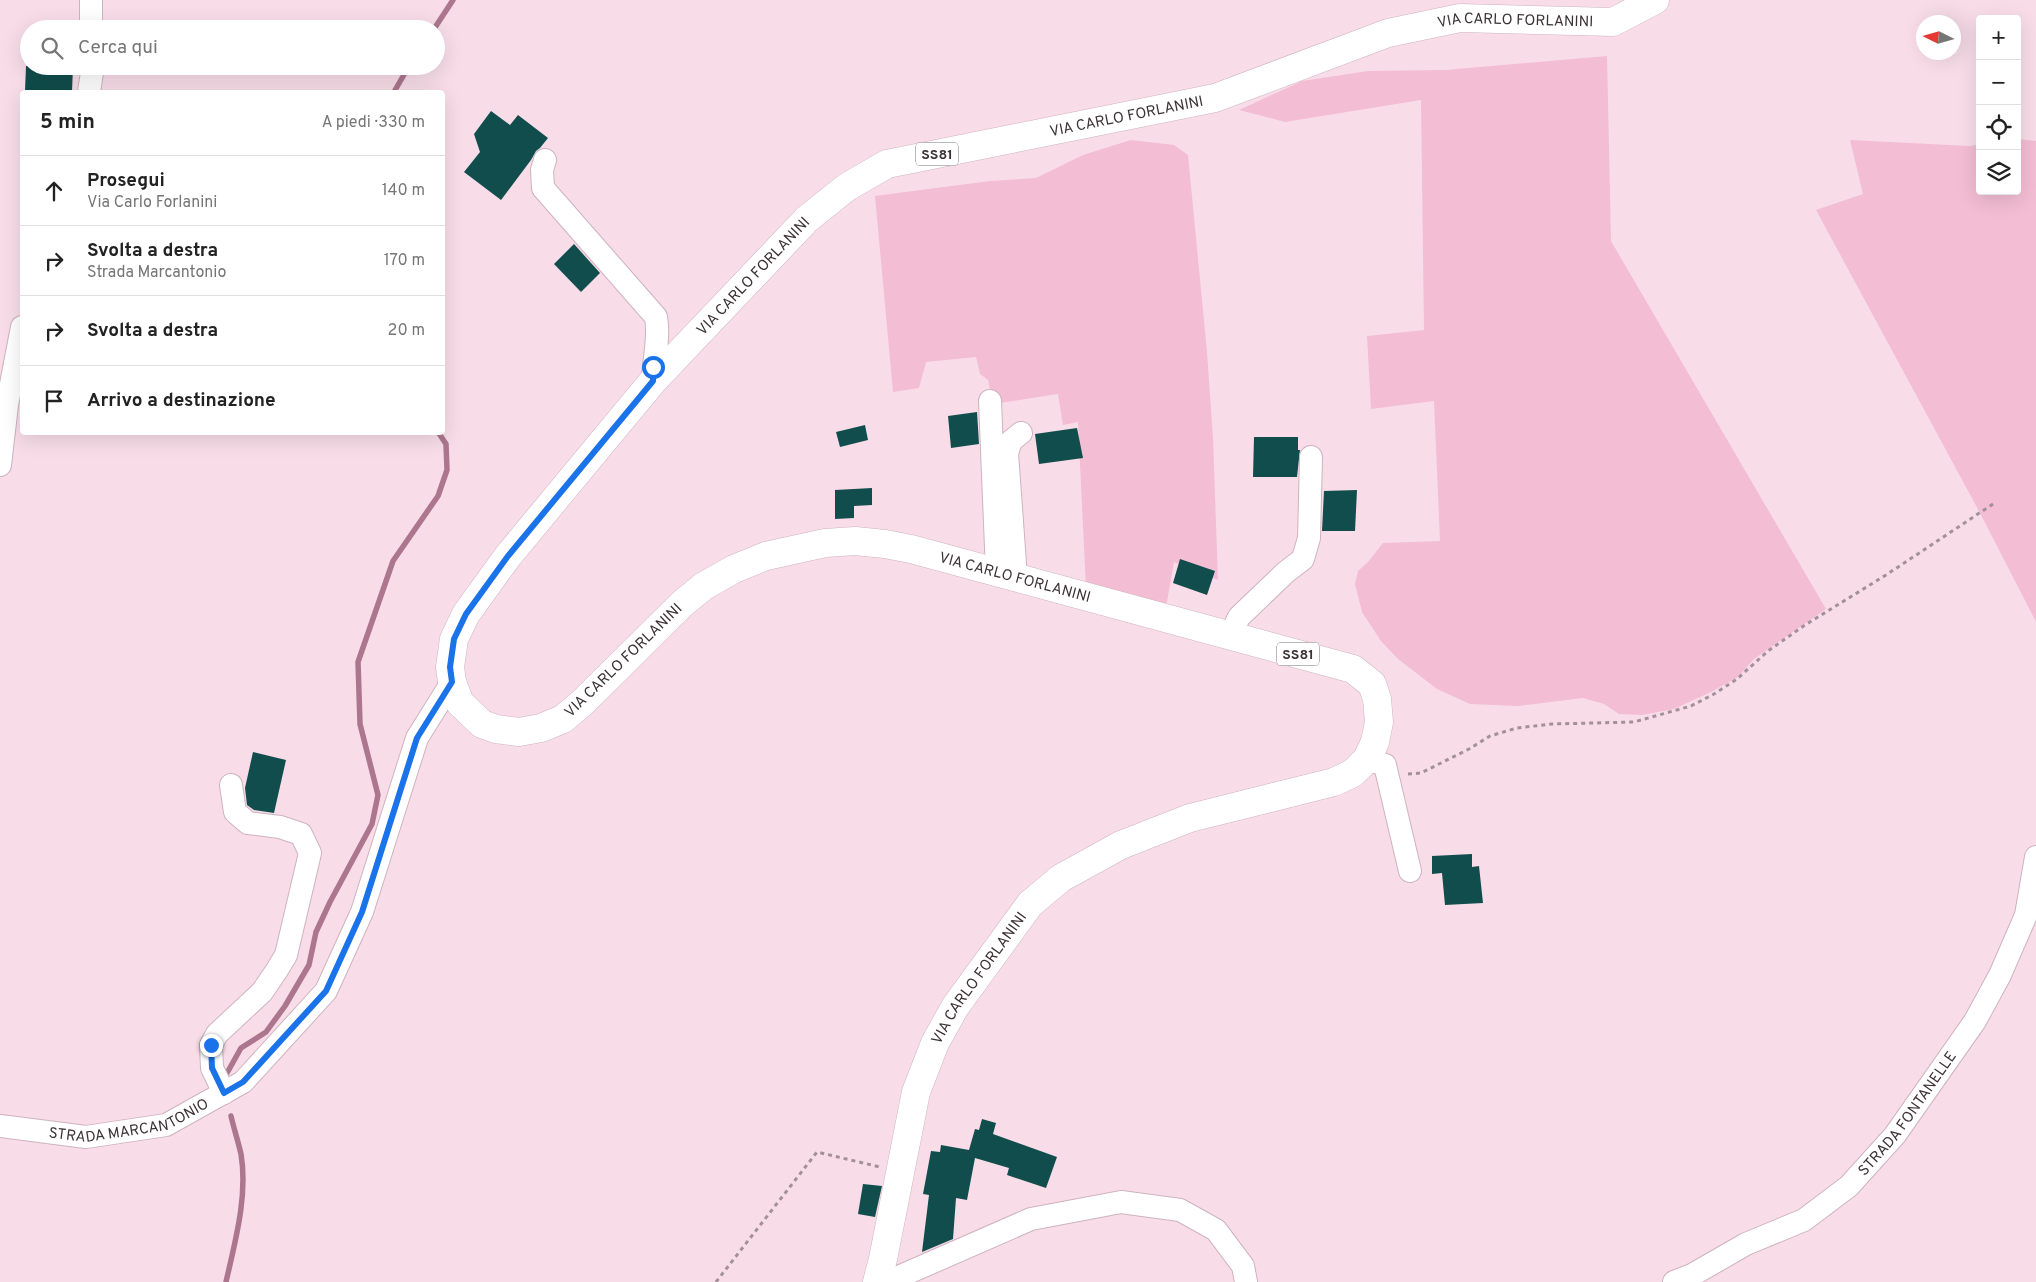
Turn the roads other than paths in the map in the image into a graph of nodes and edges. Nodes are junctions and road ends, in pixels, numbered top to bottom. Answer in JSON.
{"nodes":[{"id":1,"x":91,"y":0,"type":"edge"},
{"id":2,"x":1655,"y":0,"type":"edge"},
{"id":3,"x":91,"y":20,"type":"edge"},
{"id":4,"x":92,"y":75,"type":"edge"},
{"id":5,"x":89,"y":90,"type":"edge"},
{"id":6,"x":545,"y":160,"type":"dead end"},
{"id":7,"x":20,"y":337,"type":"edge"},
{"id":8,"x":653,"y":381,"type":"junction"},
{"id":9,"x":990,"y":402,"type":"dead end"},
{"id":10,"x":1021,"y":433,"type":"dead end"},
{"id":11,"x":1312,"y":457,"type":"dead end"},
{"id":12,"x":0,"y":461,"type":"edge"},
{"id":13,"x":0,"y":465,"type":"edge"},
{"id":14,"x":1007,"y":574,"type":"junction"},
{"id":15,"x":1230,"y":636,"type":"junction"},
{"id":16,"x":452,"y":682,"type":"junction"},
{"id":17,"x":1377,"y":768,"type":"junction"},
{"id":18,"x":231,"y":785,"type":"dead end"},
{"id":19,"x":2036,"y":856,"type":"edge"},
{"id":20,"x":1410,"y":871,"type":"dead end"},
{"id":21,"x":224,"y":1093,"type":"junction"},
{"id":22,"x":0,"y":1126,"type":"edge"},
{"id":23,"x":877,"y":1282,"type":"edge"},
{"id":24,"x":887,"y":1282,"type":"edge"},
{"id":25,"x":1246,"y":1282,"type":"edge"},
{"id":26,"x":1674,"y":1282,"type":"edge"}],
"edges":[{"from":1,"to":3,"type":"street"},
{"from":2,"to":8,"type":"main road","name":"VIA CARLO FORLANINI","number":"SS81"},
{"from":4,"to":5,"type":"street"},
{"from":6,"to":8,"type":"street"},
{"from":7,"to":12,"type":"street"},
{"from":8,"to":16,"type":"main road","name":"VIA CARLO FORLANINI","number":"SS81"},
{"from":9,"to":14,"type":"street"},
{"from":10,"to":14,"type":"street"},
{"from":11,"to":15,"type":"street"},
{"from":12,"to":13,"type":"street"},
{"from":14,"to":15,"type":"main road","name":"VIA CARLO FORLANINI","number":"SS81"},
{"from":14,"to":16,"type":"main road","name":"VIA CARLO FORLANINI","number":"SS81"},
{"from":15,"to":17,"type":"main road","name":"VIA CARLO FORLANINI","number":"SS81"},
{"from":16,"to":21,"type":"street","name":"STRADA MARCANTONIO"},
{"from":17,"to":20,"type":"street"},
{"from":17,"to":23,"type":"main road","name":"VIA CARLO FORLANINI","number":"SS81"},
{"from":18,"to":21,"type":"street"},
{"from":19,"to":26,"type":"street","name":"STRADA FONTANELLE"},
{"from":21,"to":22,"type":"street","name":"STRADA MARCANTONIO"},
{"from":24,"to":25,"type":"street"}]}
